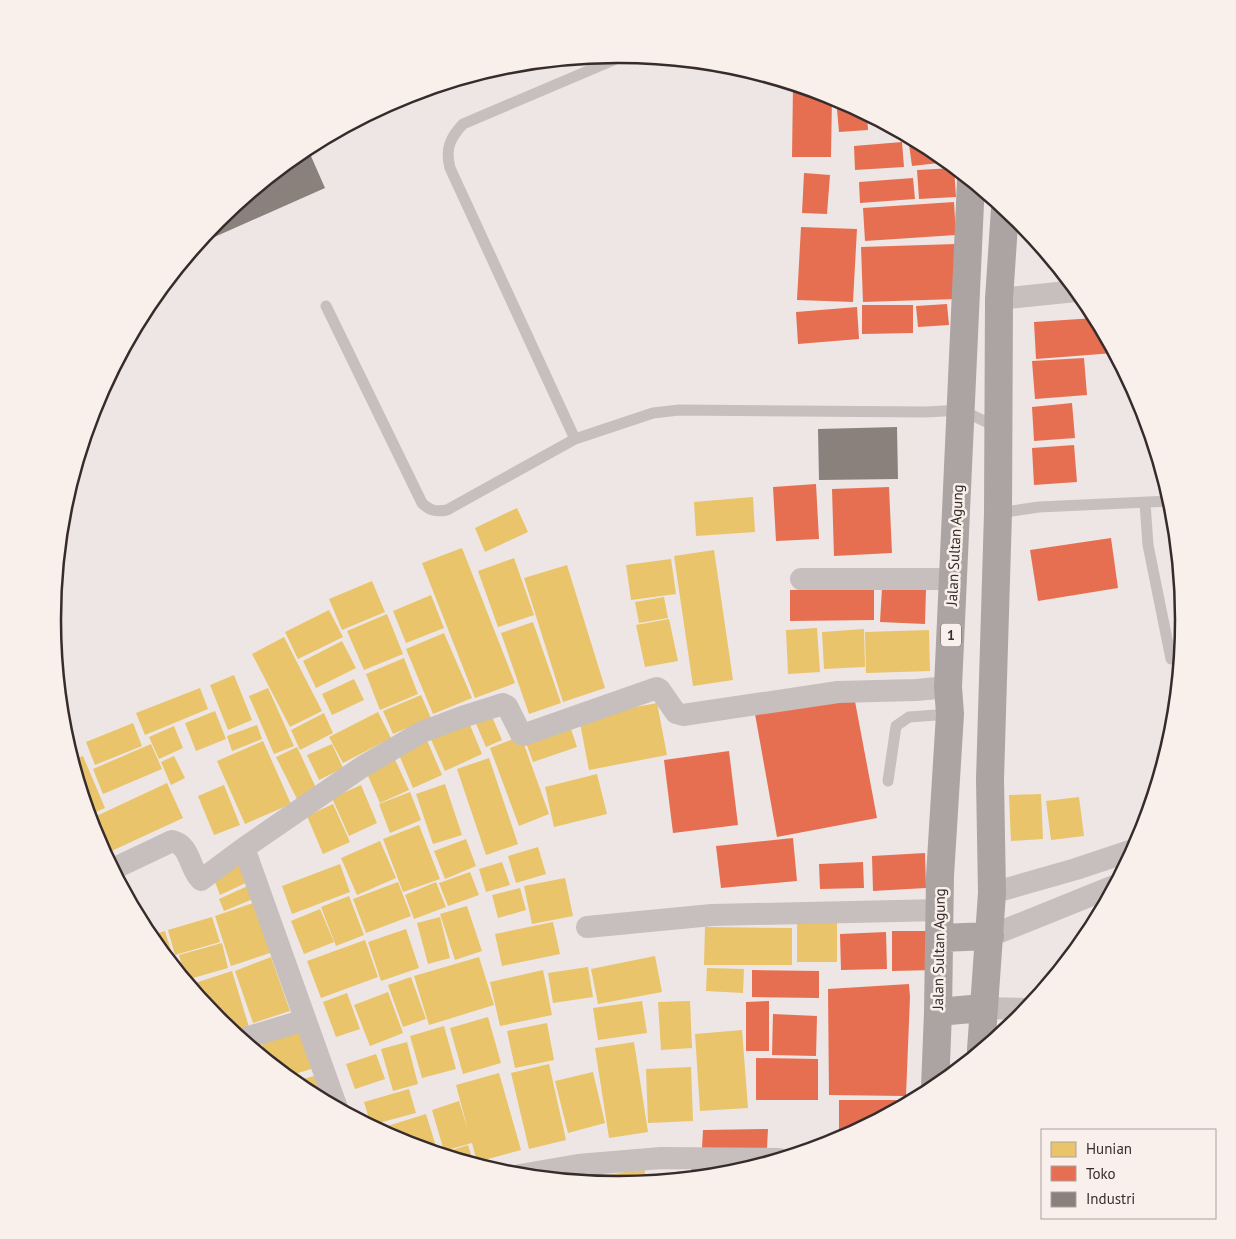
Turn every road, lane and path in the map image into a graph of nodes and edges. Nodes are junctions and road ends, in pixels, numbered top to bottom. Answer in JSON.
{"nodes":[{"id":1,"x":606,"y":63,"type":"edge"},
{"id":2,"x":971,"y":189,"type":"edge"},
{"id":3,"x":1004,"y":219,"type":"edge"},
{"id":4,"x":1068,"y":292,"type":"edge"},
{"id":5,"x":999,"y":298,"type":"junction"},
{"id":6,"x":326,"y":306,"type":"dead end"},
{"id":7,"x":961,"y":410,"type":"junction"},
{"id":8,"x":999,"y":428,"type":"junction"},
{"id":9,"x":575,"y":440,"type":"junction"},
{"id":10,"x":1162,"y":502,"type":"edge"},
{"id":11,"x":1144,"y":503,"type":"junction"},
{"id":12,"x":998,"y":513,"type":"junction"},
{"id":13,"x":801,"y":579,"type":"dead end"},
{"id":14,"x":954,"y":579,"type":"junction"},
{"id":15,"x":1171,"y":659,"type":"dead end"},
{"id":16,"x":948,"y":687,"type":"junction"},
{"id":17,"x":950,"y":714,"type":"junction"},
{"id":18,"x":888,"y":781,"type":"dead end"},
{"id":19,"x":244,"y":848,"type":"junction"},
{"id":20,"x":1123,"y":853,"type":"edge"},
{"id":21,"x":119,"y":866,"type":"edge"},
{"id":22,"x":1104,"y":890,"type":"edge"},
{"id":23,"x":992,"y":893,"type":"junction"},
{"id":24,"x":941,"y":910,"type":"junction"},
{"id":25,"x":587,"y":927,"type":"dead end"},
{"id":26,"x":990,"y":936,"type":"junction"},
{"id":27,"x":940,"y":938,"type":"junction"},
{"id":28,"x":983,"y":1008,"type":"junction"},
{"id":29,"x":1016,"y":1009,"type":"edge"},
{"id":30,"x":938,"y":1012,"type":"junction"},
{"id":31,"x":306,"y":1020,"type":"junction"},
{"id":32,"x":250,"y":1037,"type":"edge"},
{"id":33,"x":981,"y":1041,"type":"edge"},
{"id":34,"x":935,"y":1076,"type":"edge"},
{"id":35,"x":333,"y":1098,"type":"edge"},
{"id":36,"x":755,"y":1159,"type":"edge"},
{"id":37,"x":544,"y":1171,"type":"edge"}],
"edges":[{"from":1,"to":9,"type":"lane"},
{"from":2,"to":7,"type":"highway","name":"Jalan Sultan Agung","number":"1"},
{"from":3,"to":5,"type":"highway"},
{"from":4,"to":5,"type":"street"},
{"from":5,"to":8,"type":"highway"},
{"from":6,"to":9,"type":"lane"},
{"from":7,"to":8,"type":"lane"},
{"from":7,"to":9,"type":"lane"},
{"from":7,"to":14,"type":"highway","name":"Jalan Sultan Agung","number":"1"},
{"from":8,"to":12,"type":"highway"},
{"from":10,"to":11,"type":"lane"},
{"from":11,"to":12,"type":"lane"},
{"from":11,"to":15,"type":"lane"},
{"from":12,"to":23,"type":"highway"},
{"from":13,"to":14,"type":"street"},
{"from":14,"to":16,"type":"highway","name":"Jalan Sultan Agung","number":"1"},
{"from":16,"to":17,"type":"highway","name":"Jalan Sultan Agung","number":"1"},
{"from":16,"to":19,"type":"street"},
{"from":17,"to":18,"type":"lane"},
{"from":17,"to":24,"type":"highway","name":"Jalan Sultan Agung","number":"1"},
{"from":19,"to":21,"type":"street"},
{"from":19,"to":31,"type":"street"},
{"from":20,"to":23,"type":"street"},
{"from":22,"to":26,"type":"street"},
{"from":23,"to":26,"type":"highway"},
{"from":24,"to":25,"type":"street"},
{"from":24,"to":27,"type":"highway","name":"Jalan Sultan Agung","number":"1"},
{"from":26,"to":27,"type":"highway"},
{"from":26,"to":28,"type":"highway"},
{"from":27,"to":30,"type":"highway","name":"Jalan Sultan Agung","number":"1"},
{"from":28,"to":29,"type":"street"},
{"from":28,"to":30,"type":"highway"},
{"from":28,"to":33,"type":"highway"},
{"from":30,"to":34,"type":"highway","name":"Jalan Sultan Agung","number":"1"},
{"from":31,"to":32,"type":"street"},
{"from":31,"to":35,"type":"street"},
{"from":36,"to":37,"type":"street"}]}
